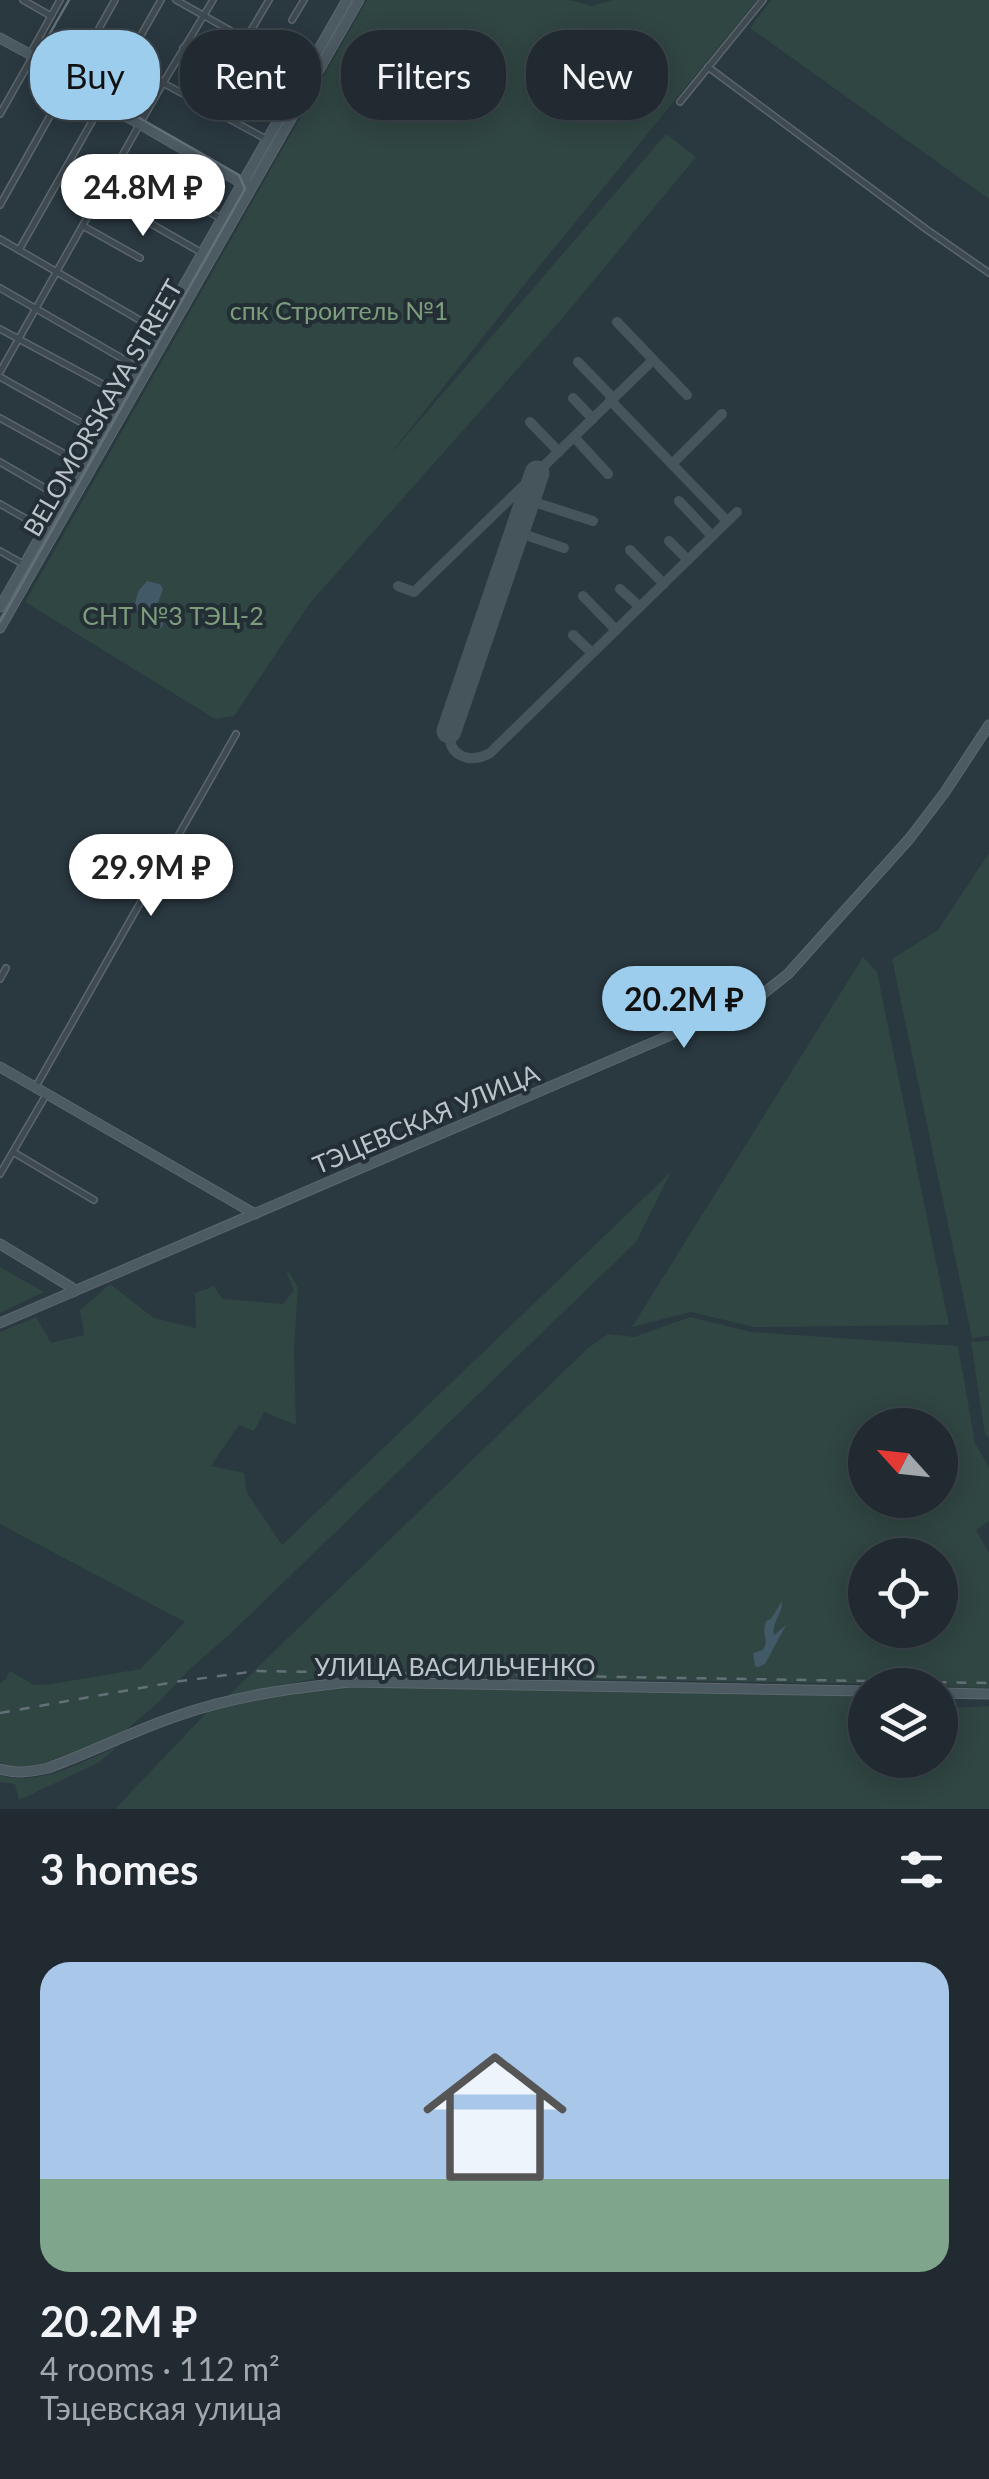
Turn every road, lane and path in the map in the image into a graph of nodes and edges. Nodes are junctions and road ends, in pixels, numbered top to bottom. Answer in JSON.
{"nodes":[{"id":1,"x":23,"y":0,"type":"edge"},
{"id":2,"x":60,"y":0,"type":"edge"},
{"id":3,"x":116,"y":0,"type":"edge"},
{"id":4,"x":161,"y":0,"type":"edge"},
{"id":5,"x":176,"y":0,"type":"edge"},
{"id":6,"x":213,"y":0,"type":"edge"},
{"id":7,"x":269,"y":0,"type":"edge"},
{"id":8,"x":304,"y":0,"type":"edge"},
{"id":9,"x":347,"y":0,"type":"edge"},
{"id":10,"x":359,"y":0,"type":"edge"},
{"id":11,"x":763,"y":0,"type":"edge"},
{"id":12,"x":51,"y":16,"type":"junction"},
{"id":13,"x":204,"y":16,"type":"junction"},
{"id":14,"x":292,"y":20,"type":"dead end"},
{"id":15,"x":44,"y":30,"type":"edge"},
{"id":16,"x":99,"y":30,"type":"edge"},
{"id":17,"x":144,"y":30,"type":"edge"},
{"id":18,"x":195,"y":30,"type":"edge"},
{"id":19,"x":230,"y":30,"type":"edge"},
{"id":20,"x":251,"y":30,"type":"edge"},
{"id":21,"x":0,"y":38,"type":"edge"},
{"id":22,"x":180,"y":53,"type":"edge"},
{"id":23,"x":321,"y":53,"type":"edge"},
{"id":24,"x":30,"y":54,"type":"edge"},
{"id":25,"x":30,"y":57,"type":"edge"},
{"id":26,"x":321,"y":58,"type":"edge"},
{"id":27,"x":708,"y":67,"type":"junction"},
{"id":28,"x":163,"y":83,"type":"junction"},
{"id":29,"x":680,"y":102,"type":"dead end"},
{"id":30,"x":0,"y":114,"type":"edge"},
{"id":31,"x":48,"y":120,"type":"edge"},
{"id":32,"x":93,"y":120,"type":"edge"},
{"id":33,"x":134,"y":120,"type":"edge"},
{"id":34,"x":278,"y":120,"type":"edge"},
{"id":35,"x":287,"y":120,"type":"edge"},
{"id":36,"x":141,"y":124,"type":"junction"},
{"id":37,"x":268,"y":140,"type":"junction"},
{"id":38,"x":120,"y":163,"type":"junction"},
{"id":39,"x":257,"y":179,"type":"junction"},
{"id":40,"x":243,"y":182,"type":"junction"},
{"id":41,"x":101,"y":195,"type":"junction"},
{"id":42,"x":0,"y":204,"type":"edge"},
{"id":43,"x":222,"y":219,"type":"junction"},
{"id":44,"x":83,"y":226,"type":"junction"},
{"id":45,"x":0,"y":239,"type":"edge"},
{"id":46,"x":19,"y":250,"type":"junction"},
{"id":47,"x":202,"y":253,"type":"junction"},
{"id":48,"x":140,"y":258,"type":"dead end"},
{"id":49,"x":56,"y":273,"type":"junction"},
{"id":50,"x":989,"y":273,"type":"edge"},
{"id":51,"x":0,"y":288,"type":"edge"},
{"id":52,"x":36,"y":309,"type":"junction"},
{"id":53,"x":0,"y":329,"type":"edge"},
{"id":54,"x":163,"y":333,"type":"junction"},
{"id":55,"x":18,"y":340,"type":"junction"},
{"id":56,"x":137,"y":367,"type":"junction"},
{"id":57,"x":0,"y":375,"type":"edge"},
{"id":58,"x":122,"y":394,"type":"junction"},
{"id":59,"x":0,"y":418,"type":"edge"},
{"id":60,"x":100,"y":433,"type":"junction"},
{"id":61,"x":0,"y":462,"type":"edge"},
{"id":62,"x":82,"y":463,"type":"junction"},
{"id":63,"x":62,"y":498,"type":"junction"},
{"id":64,"x":0,"y":504,"type":"edge"},
{"id":65,"x":44,"y":529,"type":"junction"},
{"id":66,"x":0,"y":551,"type":"edge"},
{"id":67,"x":24,"y":565,"type":"junction"},
{"id":68,"x":0,"y":606,"type":"edge"},
{"id":69,"x":0,"y":628,"type":"edge"},
{"id":70,"x":989,"y":725,"type":"edge"},
{"id":71,"x":236,"y":734,"type":"dead end"},
{"id":72,"x":6,"y":968,"type":"dead end"},
{"id":73,"x":0,"y":979,"type":"edge"},
{"id":74,"x":0,"y":1067,"type":"edge"},
{"id":75,"x":35,"y":1088,"type":"junction"},
{"id":76,"x":46,"y":1094,"type":"junction"},
{"id":77,"x":13,"y":1152,"type":"junction"},
{"id":78,"x":0,"y":1174,"type":"edge"},
{"id":79,"x":94,"y":1200,"type":"dead end"},
{"id":80,"x":255,"y":1214,"type":"junction"},
{"id":81,"x":0,"y":1244,"type":"edge"},
{"id":82,"x":73,"y":1292,"type":"junction"},
{"id":83,"x":0,"y":1324,"type":"edge"},
{"id":84,"x":848,"y":1692,"type":"edge"},
{"id":85,"x":958,"y":1693,"type":"edge"},
{"id":86,"x":989,"y":1694,"type":"edge"},
{"id":87,"x":0,"y":1769,"type":"edge"}],
"edges":[{"from":1,"to":12,"type":"street"},
{"from":2,"to":12,"type":"street"},
{"from":3,"to":16,"type":"street"},
{"from":4,"to":17,"type":"street"},
{"from":5,"to":13,"type":"street"},
{"from":6,"to":13,"type":"street"},
{"from":7,"to":20,"type":"street"},
{"from":8,"to":14,"type":"street"},
{"from":9,"to":23,"type":"main road","name":"BELOMORSKAYA STREET"},
{"from":10,"to":26,"type":"main road","name":"BELOMORSKAYA STREET"},
{"from":11,"to":27,"type":"street"},
{"from":12,"to":15,"type":"street"},
{"from":13,"to":18,"type":"street"},
{"from":13,"to":19,"type":"street"},
{"from":21,"to":24,"type":"main road"},
{"from":22,"to":28,"type":"street"},
{"from":25,"to":30,"type":"street"},
{"from":27,"to":29,"type":"street"},
{"from":27,"to":50,"type":"street"},
{"from":28,"to":36,"type":"street"},
{"from":28,"to":37,"type":"street"},
{"from":31,"to":42,"type":"street"},
{"from":32,"to":46,"type":"street"},
{"from":33,"to":36,"type":"main road"},
{"from":34,"to":37,"type":"main road","name":"BELOMORSKAYA STREET"},
{"from":35,"to":39,"type":"main road","name":"BELOMORSKAYA STREET"},
{"from":36,"to":38,"type":"street"},
{"from":36,"to":40,"type":"main road"},
{"from":37,"to":40,"type":"main road","name":"BELOMORSKAYA STREET"},
{"from":38,"to":41,"type":"street"},
{"from":38,"to":43,"type":"street"},
{"from":39,"to":40,"type":"main road"},
{"from":39,"to":54,"type":"main road","name":"BELOMORSKAYA STREET"},
{"from":40,"to":43,"type":"main road","name":"BELOMORSKAYA STREET"},
{"from":41,"to":44,"type":"street"},
{"from":41,"to":47,"type":"street"},
{"from":43,"to":47,"type":"main road","name":"BELOMORSKAYA STREET"},
{"from":44,"to":48,"type":"street"},
{"from":44,"to":49,"type":"street"},
{"from":45,"to":46,"type":"street"},
{"from":46,"to":49,"type":"street"},
{"from":47,"to":54,"type":"main road","name":"BELOMORSKAYA STREET"},
{"from":49,"to":52,"type":"street"},
{"from":49,"to":54,"type":"street"},
{"from":51,"to":52,"type":"street"},
{"from":52,"to":55,"type":"street"},
{"from":52,"to":56,"type":"street"},
{"from":53,"to":55,"type":"street"},
{"from":54,"to":56,"type":"main road","name":"BELOMORSKAYA STREET"},
{"from":54,"to":69,"type":"main road","name":"BELOMORSKAYA STREET"},
{"from":55,"to":57,"type":"street"},
{"from":55,"to":58,"type":"street"},
{"from":56,"to":58,"type":"main road","name":"BELOMORSKAYA STREET"},
{"from":57,"to":60,"type":"street"},
{"from":58,"to":60,"type":"main road","name":"BELOMORSKAYA STREET"},
{"from":59,"to":62,"type":"street"},
{"from":60,"to":62,"type":"main road","name":"BELOMORSKAYA STREET"},
{"from":61,"to":63,"type":"street"},
{"from":62,"to":63,"type":"main road","name":"BELOMORSKAYA STREET"},
{"from":63,"to":65,"type":"main road","name":"BELOMORSKAYA STREET"},
{"from":64,"to":65,"type":"street"},
{"from":65,"to":67,"type":"main road","name":"BELOMORSKAYA STREET"},
{"from":66,"to":67,"type":"street"},
{"from":67,"to":68,"type":"main road","name":"BELOMORSKAYA STREET"},
{"from":70,"to":80,"type":"main road","name":"ТЭЦЕВСКАЯ УЛИЦА"},
{"from":71,"to":75,"type":"street"},
{"from":72,"to":73,"type":"street"},
{"from":74,"to":75,"type":"main road"},
{"from":75,"to":76,"type":"main road"},
{"from":76,"to":77,"type":"street"},
{"from":76,"to":80,"type":"main road"},
{"from":77,"to":78,"type":"street"},
{"from":77,"to":79,"type":"street"},
{"from":80,"to":82,"type":"main road","name":"ТЭЦЕВСКАЯ УЛИЦА"},
{"from":81,"to":82,"type":"main road"},
{"from":82,"to":83,"type":"main road","name":"ТЭЦЕВСКАЯ УЛИЦА"},
{"from":84,"to":87,"type":"main road","name":"УЛИЦА ВАСИЛЬЧЕНКО"},
{"from":85,"to":86,"type":"main road"}]}
